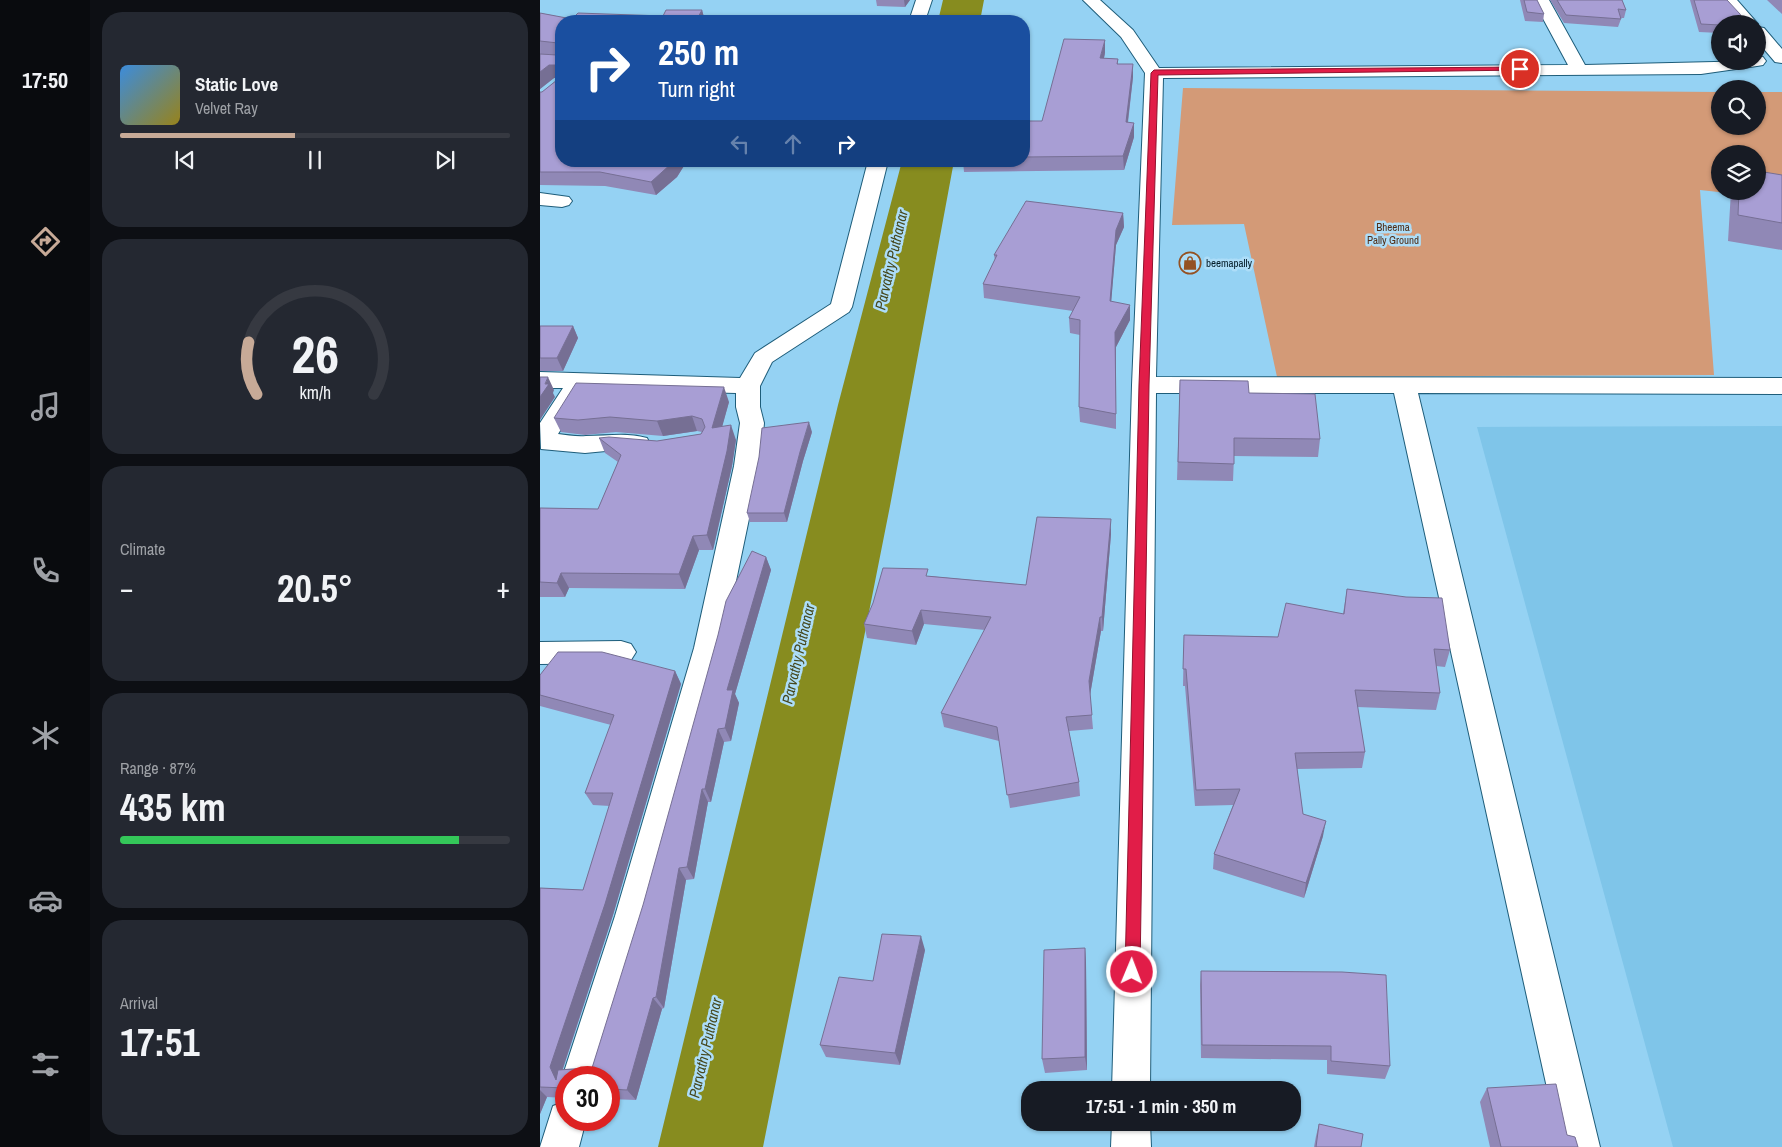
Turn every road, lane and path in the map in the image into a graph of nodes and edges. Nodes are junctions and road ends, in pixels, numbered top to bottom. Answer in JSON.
{"nodes":[{"id":1,"x":924,"y":0,"type":"edge"},
{"id":2,"x":1091,"y":0,"type":"edge"},
{"id":3,"x":1541,"y":0,"type":"edge"},
{"id":4,"x":1728,"y":0,"type":"edge"},
{"id":5,"x":919,"y":15,"type":"edge"},
{"id":6,"x":1742,"y":15,"type":"edge"},
{"id":7,"x":1766,"y":40,"type":"edge"},
{"id":8,"x":1782,"y":57,"type":"edge"},
{"id":9,"x":1766,"y":60,"type":"edge"},
{"id":10,"x":1578,"y":68,"type":"junction"},
{"id":11,"x":1711,"y":68,"type":"edge"},
{"id":12,"x":1154,"y":73,"type":"junction"},
{"id":13,"x":876,"y":167,"type":"edge"},
{"id":14,"x":540,"y":199,"type":"edge"},
{"id":15,"x":562,"y":201,"type":"dead end"},
{"id":16,"x":540,"y":380,"type":"edge"},
{"id":17,"x":579,"y":381,"type":"junction"},
{"id":18,"x":1404,"y":384,"type":"junction"},
{"id":19,"x":1144,"y":385,"type":"junction"},
{"id":20,"x":748,"y":386,"type":"junction"},
{"id":21,"x":1782,"y":386,"type":"edge"},
{"id":22,"x":663,"y":446,"type":"edge"},
{"id":23,"x":621,"y":652,"type":"dead end"},
{"id":24,"x":540,"y":653,"type":"edge"},
{"id":25,"x":585,"y":1066,"type":"edge"},
{"id":26,"x":1131,"y":1081,"type":"edge"},
{"id":27,"x":564,"y":1131,"type":"edge"},
{"id":28,"x":1131,"y":1131,"type":"edge"},
{"id":29,"x":559,"y":1147,"type":"edge"},
{"id":30,"x":1131,"y":1147,"type":"edge"},
{"id":31,"x":1580,"y":1147,"type":"edge"}],
"edges":[{"from":1,"to":5,"type":"street"},
{"from":2,"to":12,"type":"street"},
{"from":3,"to":10,"type":"street"},
{"from":4,"to":6,"type":"street"},
{"from":7,"to":8,"type":"street"},
{"from":8,"to":9,"type":"street"},
{"from":10,"to":11,"type":"street"},
{"from":10,"to":12,"type":"street"},
{"from":12,"to":19,"type":"street"},
{"from":13,"to":20,"type":"street"},
{"from":14,"to":15,"type":"street"},
{"from":16,"to":17,"type":"street"},
{"from":17,"to":20,"type":"street"},
{"from":17,"to":22,"type":"street"},
{"from":18,"to":19,"type":"street"},
{"from":18,"to":21,"type":"street"},
{"from":18,"to":31,"type":"street"},
{"from":19,"to":26,"type":"street"},
{"from":20,"to":25,"type":"street"},
{"from":23,"to":24,"type":"street"},
{"from":27,"to":29,"type":"street"},
{"from":28,"to":30,"type":"street"}]}
